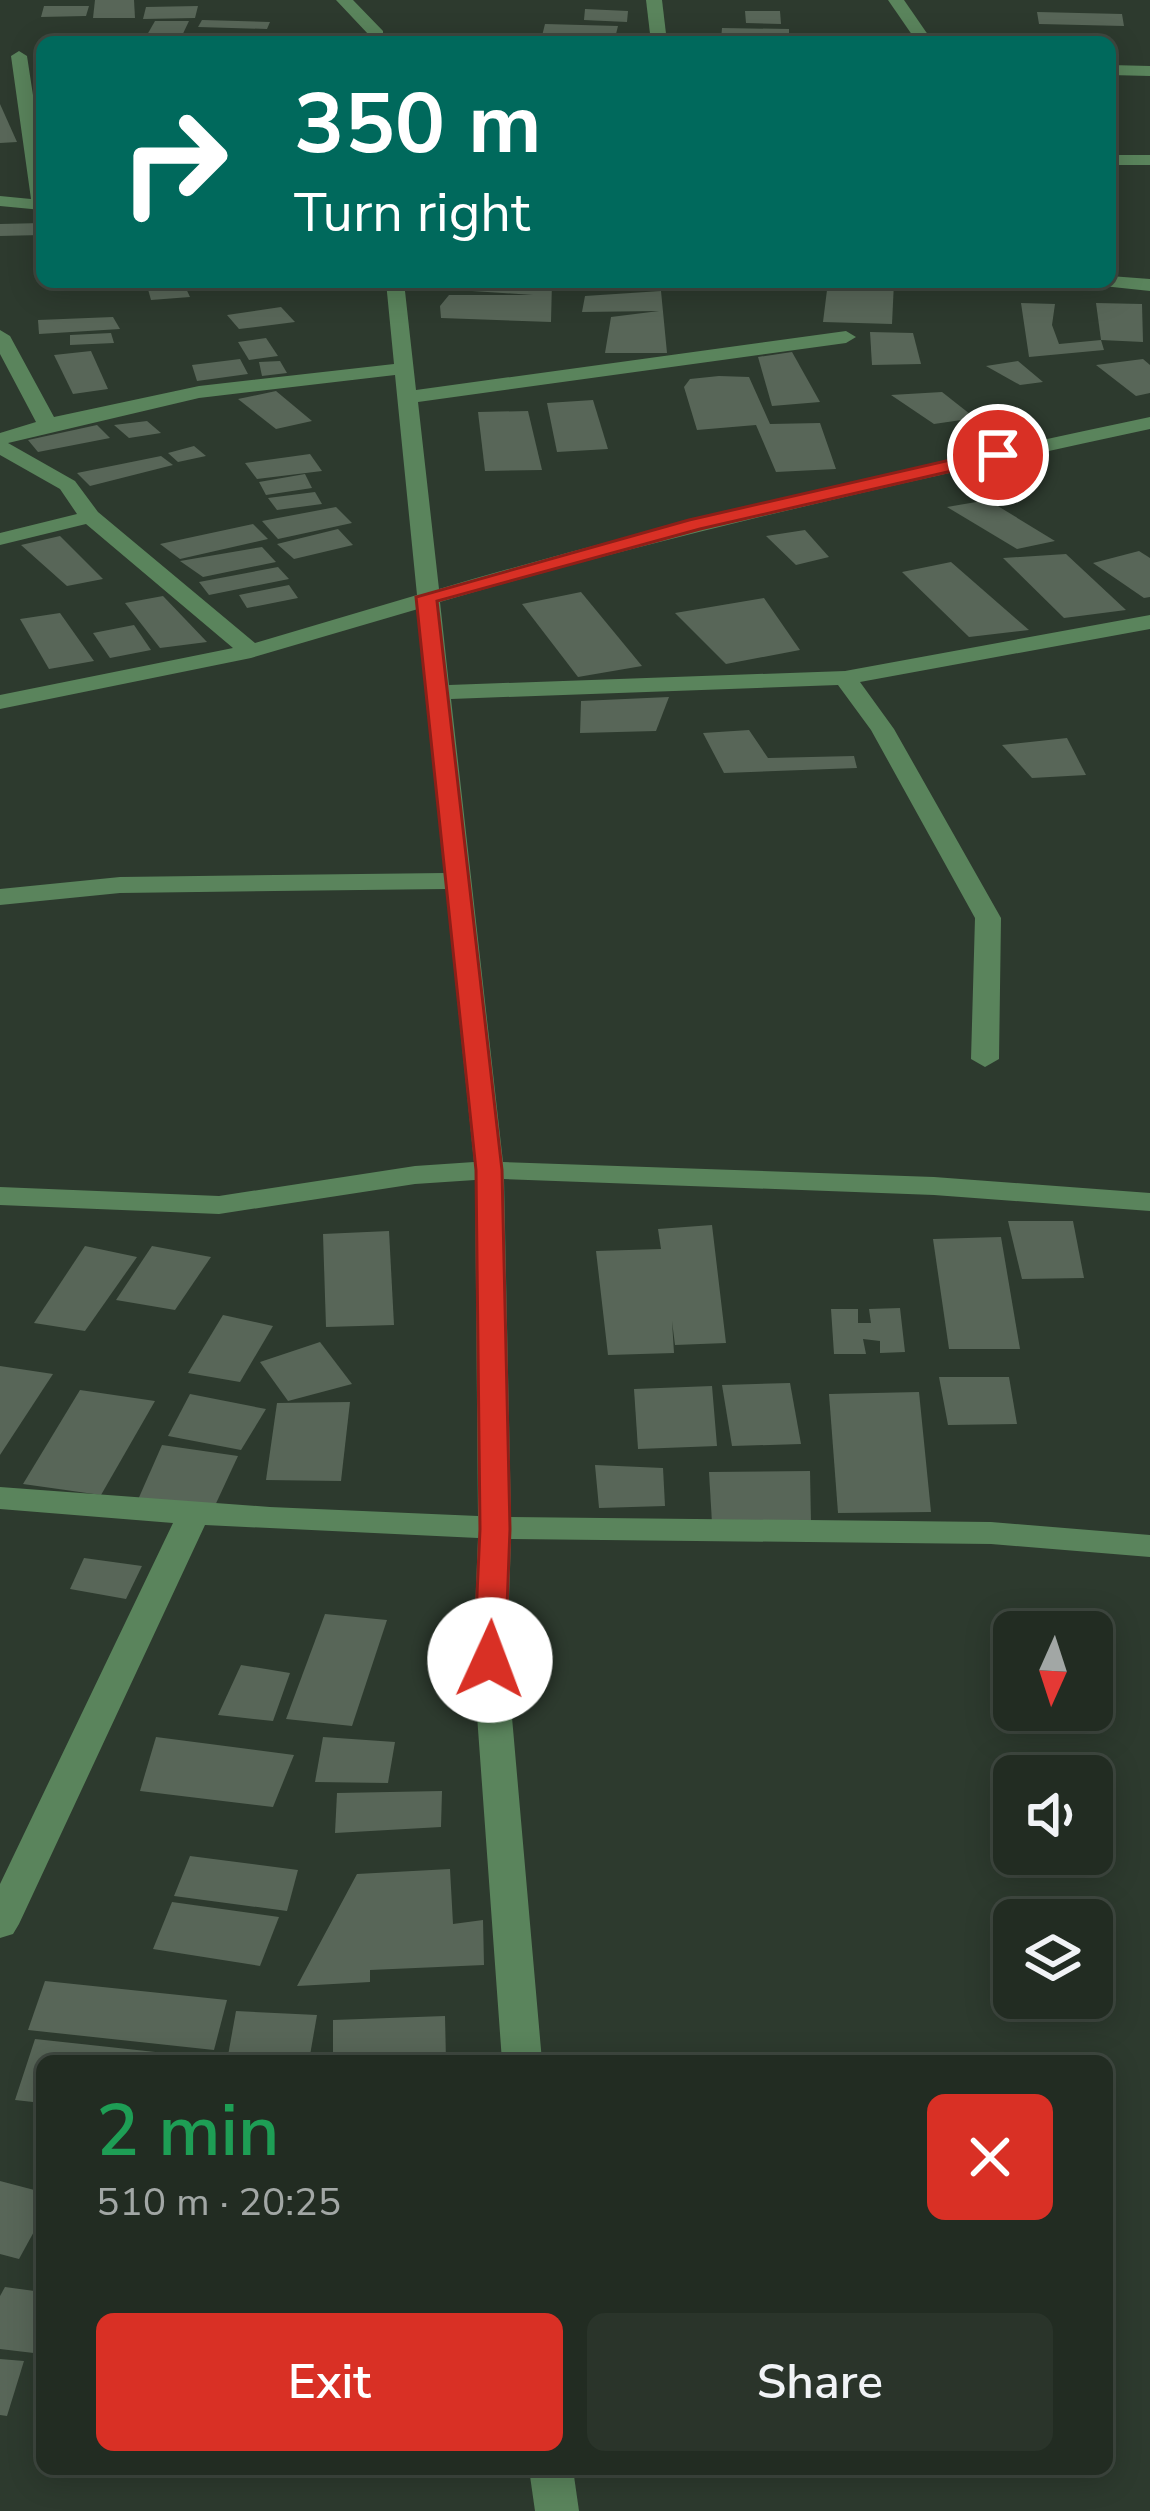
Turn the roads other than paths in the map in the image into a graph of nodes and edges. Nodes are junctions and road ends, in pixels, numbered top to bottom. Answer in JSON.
{"nodes":[{"id":1,"x":344,"y":0,"type":"edge"},
{"id":2,"x":654,"y":0,"type":"edge"},
{"id":3,"x":896,"y":0,"type":"edge"},
{"id":4,"x":376,"y":36,"type":"edge"},
{"id":5,"x":658,"y":36,"type":"edge"},
{"id":6,"x":921,"y":36,"type":"edge"},
{"id":7,"x":9,"y":56,"type":"edge"},
{"id":8,"x":1116,"y":70,"type":"edge"},
{"id":9,"x":1150,"y":71,"type":"edge"},
{"id":10,"x":1116,"y":160,"type":"edge"},
{"id":11,"x":1150,"y":160,"type":"edge"},
{"id":12,"x":36,"y":182,"type":"edge"},
{"id":13,"x":0,"y":201,"type":"edge"},
{"id":14,"x":36,"y":205,"type":"edge"},
{"id":15,"x":1116,"y":282,"type":"edge"},
{"id":16,"x":1150,"y":284,"type":"edge"},
{"id":17,"x":395,"y":288,"type":"edge"},
{"id":18,"x":0,"y":336,"type":"edge"},
{"id":19,"x":846,"y":337,"type":"dead end"},
{"id":20,"x":402,"y":369,"type":"junction"},
{"id":21,"x":405,"y":398,"type":"junction"},
{"id":22,"x":1150,"y":423,"type":"edge"},
{"id":23,"x":47,"y":424,"type":"junction"},
{"id":24,"x":0,"y":443,"type":"edge"},
{"id":25,"x":90,"y":518,"type":"junction"},
{"id":26,"x":0,"y":538,"type":"edge"},
{"id":27,"x":426,"y":597,"type":"junction"},
{"id":28,"x":1150,"y":622,"type":"edge"},
{"id":29,"x":251,"y":651,"type":"junction"},
{"id":30,"x":845,"y":678,"type":"junction"},
{"id":31,"x":437,"y":692,"type":"junction"},
{"id":32,"x":0,"y":702,"type":"edge"},
{"id":33,"x":457,"y":881,"type":"junction"},
{"id":34,"x":0,"y":897,"type":"edge"},
{"id":35,"x":985,"y":1059,"type":"dead end"},
{"id":36,"x":489,"y":1170,"type":"junction"},
{"id":37,"x":1,"y":1193,"type":"edge"},
{"id":38,"x":1150,"y":1202,"type":"edge"},
{"id":39,"x":0,"y":1498,"type":"edge"},
{"id":40,"x":192,"y":1516,"type":"junction"},
{"id":41,"x":495,"y":1529,"type":"junction"},
{"id":42,"x":1150,"y":1546,"type":"edge"},
{"id":43,"x":0,"y":1924,"type":"edge"},
{"id":44,"x":522,"y":2055,"type":"edge"},
{"id":45,"x":552,"y":2475,"type":"edge"},
{"id":46,"x":557,"y":2511,"type":"edge"}],
"edges":[{"from":1,"to":4,"type":"street"},
{"from":2,"to":5,"type":"street"},
{"from":3,"to":6,"type":"street"},
{"from":7,"to":12,"type":"street"},
{"from":8,"to":9,"type":"street"},
{"from":10,"to":11,"type":"street"},
{"from":13,"to":14,"type":"street"},
{"from":15,"to":16,"type":"street"},
{"from":17,"to":20,"type":"street"},
{"from":18,"to":23,"type":"street"},
{"from":19,"to":21,"type":"street"},
{"from":20,"to":21,"type":"street"},
{"from":20,"to":23,"type":"street"},
{"from":21,"to":27,"type":"street"},
{"from":22,"to":27,"type":"street"},
{"from":23,"to":24,"type":"street"},
{"from":24,"to":25,"type":"street"},
{"from":25,"to":26,"type":"street"},
{"from":25,"to":29,"type":"street"},
{"from":27,"to":29,"type":"street"},
{"from":27,"to":31,"type":"street"},
{"from":28,"to":30,"type":"street"},
{"from":29,"to":32,"type":"street"},
{"from":30,"to":31,"type":"street"},
{"from":30,"to":35,"type":"street"},
{"from":31,"to":33,"type":"street"},
{"from":33,"to":34,"type":"street"},
{"from":33,"to":36,"type":"street"},
{"from":36,"to":37,"type":"street"},
{"from":36,"to":38,"type":"street"},
{"from":36,"to":41,"type":"street"},
{"from":39,"to":40,"type":"street"},
{"from":40,"to":41,"type":"street"},
{"from":40,"to":43,"type":"street"},
{"from":41,"to":42,"type":"street"},
{"from":41,"to":44,"type":"street"},
{"from":45,"to":46,"type":"street"}]}
